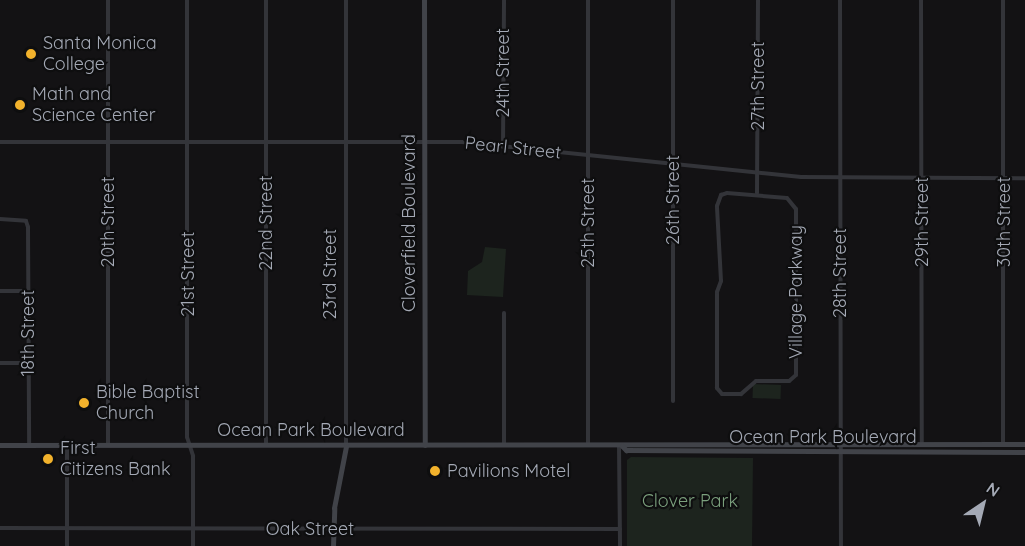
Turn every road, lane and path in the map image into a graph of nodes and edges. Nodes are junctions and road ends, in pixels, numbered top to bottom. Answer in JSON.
{"nodes":[{"id":1,"x":108,"y":0,"type":"edge"},
{"id":2,"x":187,"y":0,"type":"edge"},
{"id":3,"x":266,"y":0,"type":"edge"},
{"id":4,"x":346,"y":0,"type":"edge"},
{"id":5,"x":424,"y":0,"type":"edge"},
{"id":6,"x":504,"y":0,"type":"edge"},
{"id":7,"x":588,"y":0,"type":"edge"},
{"id":8,"x":673,"y":0,"type":"edge"},
{"id":9,"x":758,"y":0,"type":"edge"},
{"id":10,"x":840,"y":0,"type":"edge"},
{"id":11,"x":921,"y":0,"type":"edge"},
{"id":12,"x":1003,"y":0,"type":"edge"},
{"id":13,"x":108,"y":141,"type":"junction"},
{"id":14,"x":187,"y":141,"type":"junction"},
{"id":15,"x":0,"y":142,"type":"edge"},
{"id":16,"x":266,"y":142,"type":"junction"},
{"id":17,"x":345,"y":142,"type":"junction"},
{"id":18,"x":424,"y":142,"type":"junction"},
{"id":19,"x":503,"y":147,"type":"junction"},
{"id":20,"x":588,"y":156,"type":"junction"},
{"id":21,"x":673,"y":164,"type":"junction"},
{"id":22,"x":758,"y":173,"type":"junction"},
{"id":23,"x":840,"y":177,"type":"junction"},
{"id":24,"x":922,"y":178,"type":"junction"},
{"id":25,"x":1004,"y":178,"type":"junction"},
{"id":26,"x":1025,"y":178,"type":"edge"},
{"id":27,"x":757,"y":193,"type":"junction"},
{"id":28,"x":0,"y":219,"type":"edge"},
{"id":29,"x":0,"y":291,"type":"edge"},
{"id":30,"x":28,"y":291,"type":"junction"},
{"id":31,"x":504,"y":313,"type":"dead end"},
{"id":32,"x":0,"y":363,"type":"edge"},
{"id":33,"x":28,"y":363,"type":"junction"},
{"id":34,"x":673,"y":401,"type":"dead end"},
{"id":35,"x":189,"y":444,"type":"junction"},
{"id":36,"x":841,"y":444,"type":"junction"},
{"id":37,"x":922,"y":444,"type":"junction"},
{"id":38,"x":1003,"y":444,"type":"junction"},
{"id":39,"x":1025,"y":444,"type":"edge"},
{"id":40,"x":0,"y":445,"type":"edge"},
{"id":41,"x":29,"y":445,"type":"junction"},
{"id":42,"x":67,"y":445,"type":"junction"},
{"id":43,"x":108,"y":445,"type":"junction"},
{"id":44,"x":266,"y":445,"type":"junction"},
{"id":45,"x":504,"y":445,"type":"junction"},
{"id":46,"x":346,"y":446,"type":"junction"},
{"id":47,"x":425,"y":446,"type":"junction"},
{"id":48,"x":588,"y":446,"type":"junction"},
{"id":49,"x":621,"y":446,"type":"junction"},
{"id":50,"x":841,"y":451,"type":"junction"},
{"id":51,"x":1025,"y":452,"type":"edge"},
{"id":52,"x":0,"y":528,"type":"edge"},
{"id":53,"x":67,"y":528,"type":"junction"},
{"id":54,"x":193,"y":529,"type":"junction"},
{"id":55,"x":333,"y":529,"type":"junction"},
{"id":56,"x":620,"y":529,"type":"junction"},
{"id":57,"x":67,"y":546,"type":"edge"},
{"id":58,"x":193,"y":546,"type":"edge"},
{"id":59,"x":333,"y":546,"type":"edge"},
{"id":60,"x":620,"y":546,"type":"edge"},
{"id":61,"x":840,"y":546,"type":"edge"}],
"edges":[{"from":1,"to":13,"type":"street","name":"20th Street"},
{"from":2,"to":14,"type":"street","name":"21st Street"},
{"from":3,"to":16,"type":"street","name":"22nd Street"},
{"from":4,"to":17,"type":"street","name":"23rd Street"},
{"from":5,"to":18,"type":"street","name":"Cloverfield Boulevard"},
{"from":6,"to":19,"type":"street","name":"24th Street"},
{"from":7,"to":20,"type":"street","name":"25th Street"},
{"from":8,"to":21,"type":"street","name":"26th Street"},
{"from":9,"to":22,"type":"street","name":"27th Street"},
{"from":10,"to":23,"type":"street","name":"28th Street"},
{"from":11,"to":24,"type":"street","name":"29th Street"},
{"from":12,"to":25,"type":"street","name":"30th Street"},
{"from":13,"to":14,"type":"street","name":"Pearl Street"},
{"from":13,"to":15,"type":"street","name":"Pearl Street"},
{"from":13,"to":43,"type":"street","name":"20th Street"},
{"from":14,"to":16,"type":"street","name":"Pearl Street"},
{"from":14,"to":35,"type":"street","name":"21st Street"},
{"from":16,"to":17,"type":"street","name":"Pearl Street"},
{"from":16,"to":44,"type":"street","name":"22nd Street"},
{"from":17,"to":18,"type":"street","name":"Pearl Street"},
{"from":17,"to":46,"type":"street","name":"23rd Street"},
{"from":18,"to":19,"type":"street","name":"Pearl Street"},
{"from":18,"to":47,"type":"street","name":"Cloverfield Boulevard"},
{"from":19,"to":20,"type":"street","name":"Pearl Street"},
{"from":20,"to":21,"type":"street","name":"Pearl Street"},
{"from":20,"to":48,"type":"street","name":"25th Street"},
{"from":21,"to":22,"type":"street","name":"Pearl Street"},
{"from":21,"to":34,"type":"street","name":"26th Street"},
{"from":22,"to":23,"type":"street","name":"Pearl Street"},
{"from":22,"to":27,"type":"street","name":"27th Street"},
{"from":23,"to":24,"type":"street","name":"Pearl Street"},
{"from":23,"to":36,"type":"street","name":"28th Street"},
{"from":24,"to":25,"type":"street","name":"Pearl Street"},
{"from":24,"to":37,"type":"street","name":"29th Street"},
{"from":25,"to":26,"type":"street","name":"Pearl Street"},
{"from":25,"to":38,"type":"street","name":"30th Street"},
{"from":27,"to":27,"type":"street","name":"Village Parkway"},
{"from":28,"to":30,"type":"street","name":"18th Street"},
{"from":29,"to":30,"type":"street"},
{"from":30,"to":33,"type":"street","name":"18th Street"},
{"from":31,"to":45,"type":"street"},
{"from":32,"to":33,"type":"street"},
{"from":33,"to":41,"type":"street","name":"18th Street"},
{"from":35,"to":43,"type":"street","name":"Ocean Park Boulevard"},
{"from":35,"to":44,"type":"street","name":"Ocean Park Boulevard"},
{"from":35,"to":54,"type":"street","name":"21st Street"},
{"from":36,"to":37,"type":"street","name":"Ocean Park Boulevard"},
{"from":36,"to":49,"type":"street","name":"Ocean Park Boulevard"},
{"from":36,"to":50,"type":"street","name":"28th Street"},
{"from":37,"to":38,"type":"street","name":"Ocean Park Boulevard"},
{"from":38,"to":39,"type":"street","name":"Ocean Park Boulevard"},
{"from":40,"to":41,"type":"street","name":"Ocean Park Boulevard"},
{"from":41,"to":42,"type":"street","name":"Ocean Park Boulevard"},
{"from":42,"to":43,"type":"street","name":"Ocean Park Boulevard"},
{"from":42,"to":53,"type":"street"},
{"from":44,"to":46,"type":"street","name":"Ocean Park Boulevard"},
{"from":45,"to":47,"type":"street","name":"Ocean Park Boulevard"},
{"from":45,"to":48,"type":"street","name":"Ocean Park Boulevard"},
{"from":46,"to":47,"type":"street","name":"Ocean Park Boulevard"},
{"from":46,"to":55,"type":"street","name":"23rd Street"},
{"from":48,"to":49,"type":"street","name":"Ocean Park Boulevard"},
{"from":49,"to":50,"type":"street","name":"Ocean Park Boulevard"},
{"from":49,"to":56,"type":"street"},
{"from":50,"to":51,"type":"street","name":"Ocean Park Boulevard"},
{"from":50,"to":61,"type":"street","name":"28th Street"},
{"from":52,"to":53,"type":"street","name":"Oak Street"},
{"from":53,"to":54,"type":"street","name":"Oak Street"},
{"from":53,"to":57,"type":"street"},
{"from":54,"to":55,"type":"street","name":"Oak Street"},
{"from":54,"to":58,"type":"street","name":"21st Street"},
{"from":55,"to":56,"type":"street","name":"Oak Street"},
{"from":55,"to":59,"type":"street","name":"23rd Street"},
{"from":56,"to":60,"type":"street"}]}
